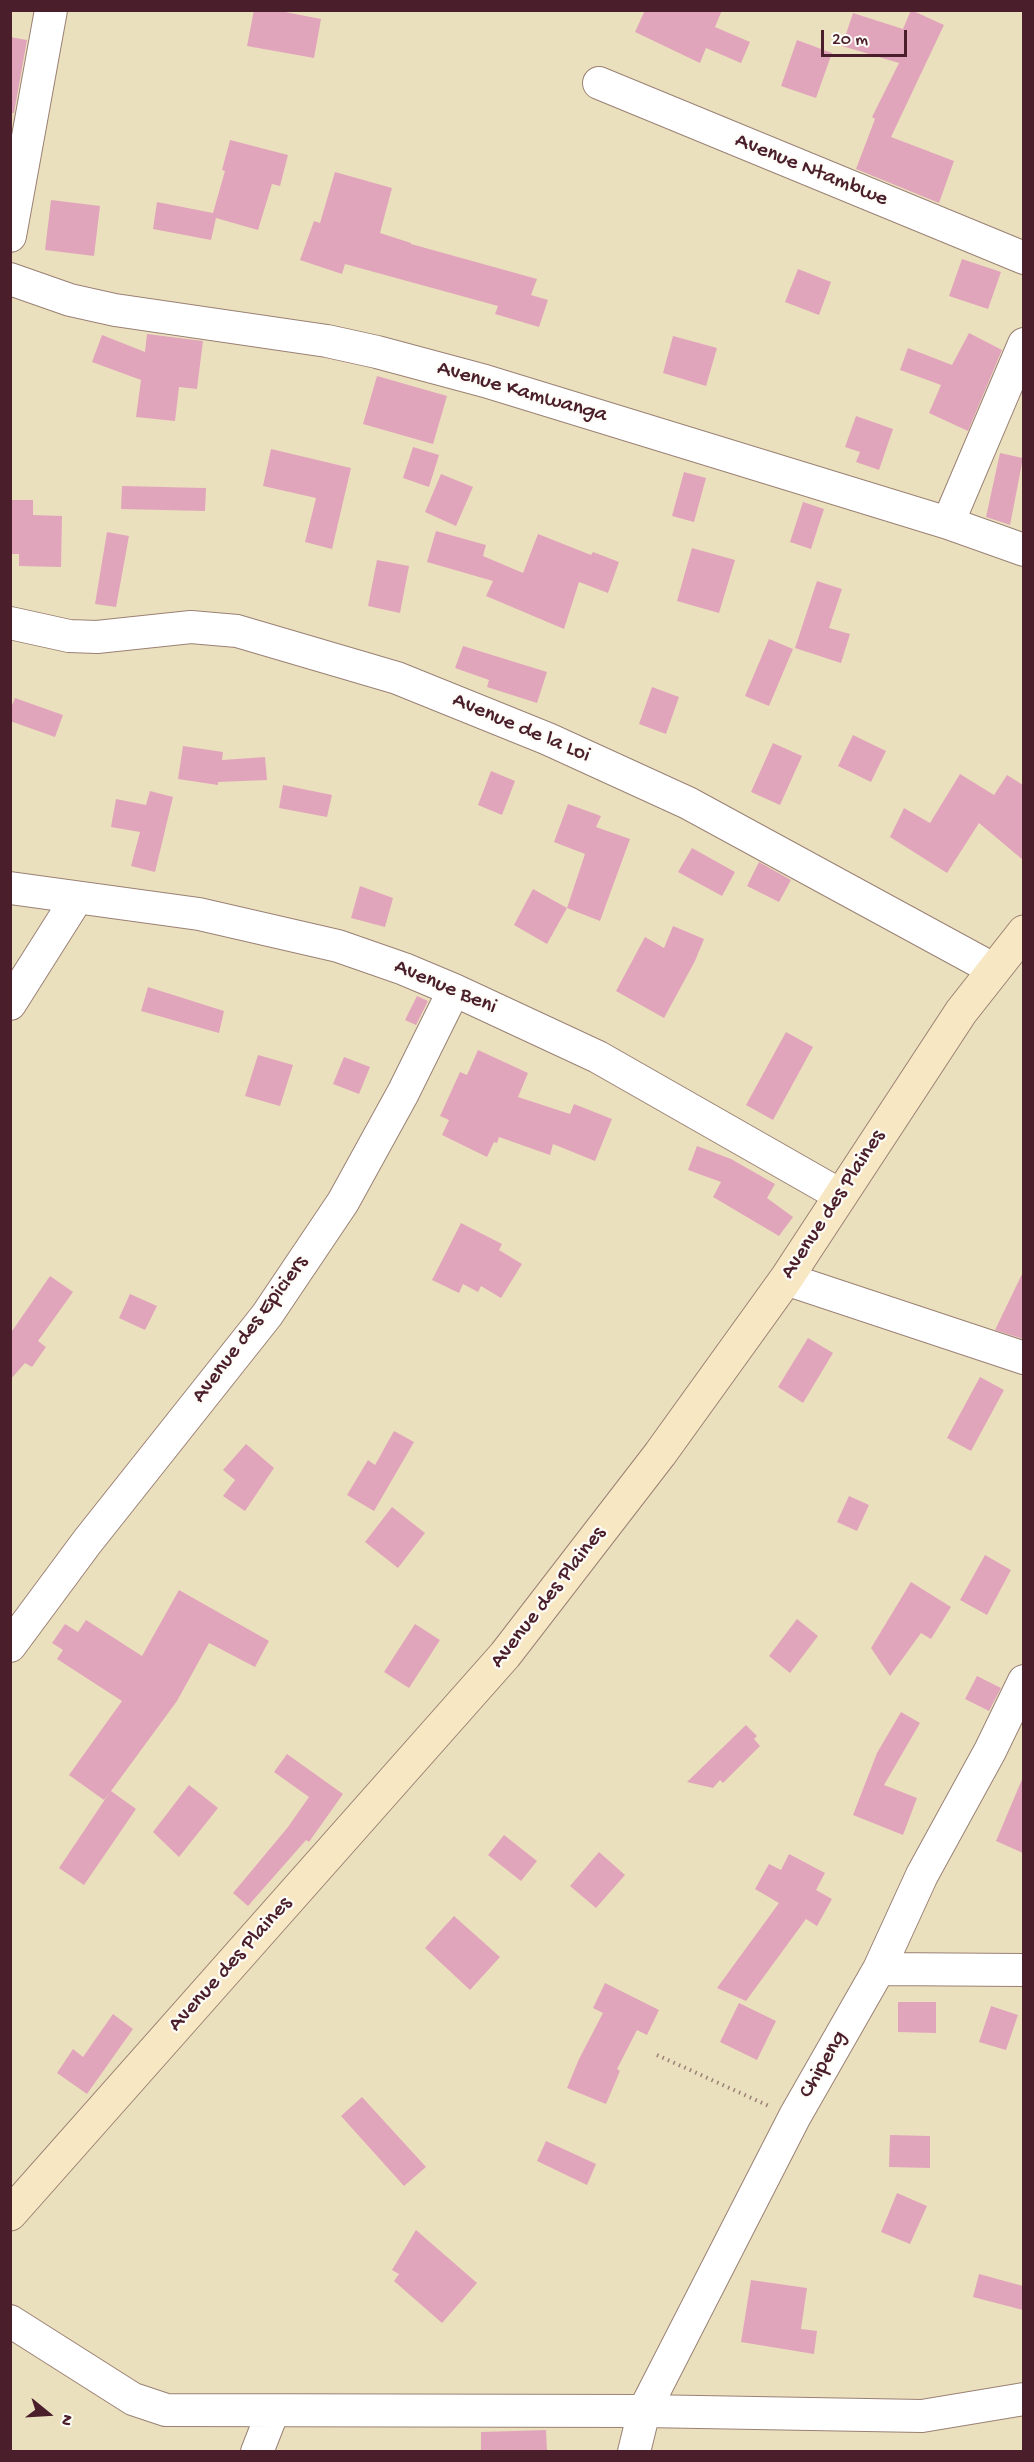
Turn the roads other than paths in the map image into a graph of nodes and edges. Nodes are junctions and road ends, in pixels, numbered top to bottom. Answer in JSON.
{"nodes":[{"id":1,"x":51,"y":10,"type":"edge"},
{"id":2,"x":599,"y":83,"type":"dead end"},
{"id":3,"x":10,"y":236,"type":"edge"},
{"id":4,"x":1023,"y":258,"type":"edge"},
{"id":5,"x":10,"y":279,"type":"edge"},
{"id":6,"x":1023,"y":344,"type":"edge"},
{"id":7,"x":948,"y":523,"type":"junction"},
{"id":8,"x":1023,"y":550,"type":"edge"},
{"id":9,"x":10,"y":623,"type":"edge"},
{"id":10,"x":10,"y":888,"type":"edge"},
{"id":11,"x":77,"y":898,"type":"junction"},
{"id":12,"x":1023,"y":932,"type":"edge"},
{"id":13,"x":993,"y":969,"type":"junction"},
{"id":14,"x":454,"y":990,"type":"junction"},
{"id":15,"x":10,"y":1004,"type":"edge"},
{"id":16,"x":840,"y":1196,"type":"junction"},
{"id":17,"x":786,"y":1279,"type":"junction"},
{"id":18,"x":1023,"y":1358,"type":"edge"},
{"id":19,"x":10,"y":1646,"type":"edge"},
{"id":20,"x":1023,"y":1681,"type":"edge"},
{"id":21,"x":879,"y":1969,"type":"junction"},
{"id":22,"x":1023,"y":1971,"type":"edge"},
{"id":23,"x":10,"y":2214,"type":"edge"},
{"id":24,"x":10,"y":2321,"type":"edge"},
{"id":25,"x":1023,"y":2398,"type":"edge"},
{"id":26,"x":273,"y":2410,"type":"junction"},
{"id":27,"x":644,"y":2411,"type":"junction"},
{"id":28,"x":257,"y":2451,"type":"edge"},
{"id":29,"x":634,"y":2451,"type":"edge"}],
"edges":[{"from":1,"to":3,"type":"street"},
{"from":2,"to":4,"type":"street","name":"Avenue Ntambwe"},
{"from":5,"to":7,"type":"street","name":"Avenue Kamwanga"},
{"from":6,"to":7,"type":"street"},
{"from":7,"to":8,"type":"street","name":"Avenue Kamwanga"},
{"from":9,"to":13,"type":"street","name":"Avenue de la Loi"},
{"from":10,"to":11,"type":"street","name":"Avenue Beni"},
{"from":11,"to":14,"type":"street","name":"Avenue Beni"},
{"from":11,"to":15,"type":"street"},
{"from":12,"to":13,"type":"street","name":"Avenue des Plaines"},
{"from":13,"to":16,"type":"street","name":"Avenue des Plaines"},
{"from":14,"to":16,"type":"street","name":"Avenue Beni"},
{"from":14,"to":19,"type":"street","name":"Avenue des Epiciers"},
{"from":16,"to":17,"type":"street","name":"Avenue des Plaines"},
{"from":17,"to":18,"type":"street"},
{"from":17,"to":23,"type":"street","name":"Avenue des Plaines"},
{"from":20,"to":21,"type":"street","name":"Chipeng"},
{"from":21,"to":22,"type":"street"},
{"from":21,"to":27,"type":"street","name":"Chipeng"},
{"from":24,"to":26,"type":"street"},
{"from":25,"to":27,"type":"street"},
{"from":26,"to":27,"type":"street"},
{"from":26,"to":28,"type":"street"},
{"from":27,"to":29,"type":"street","name":"Chipeng"}]}
